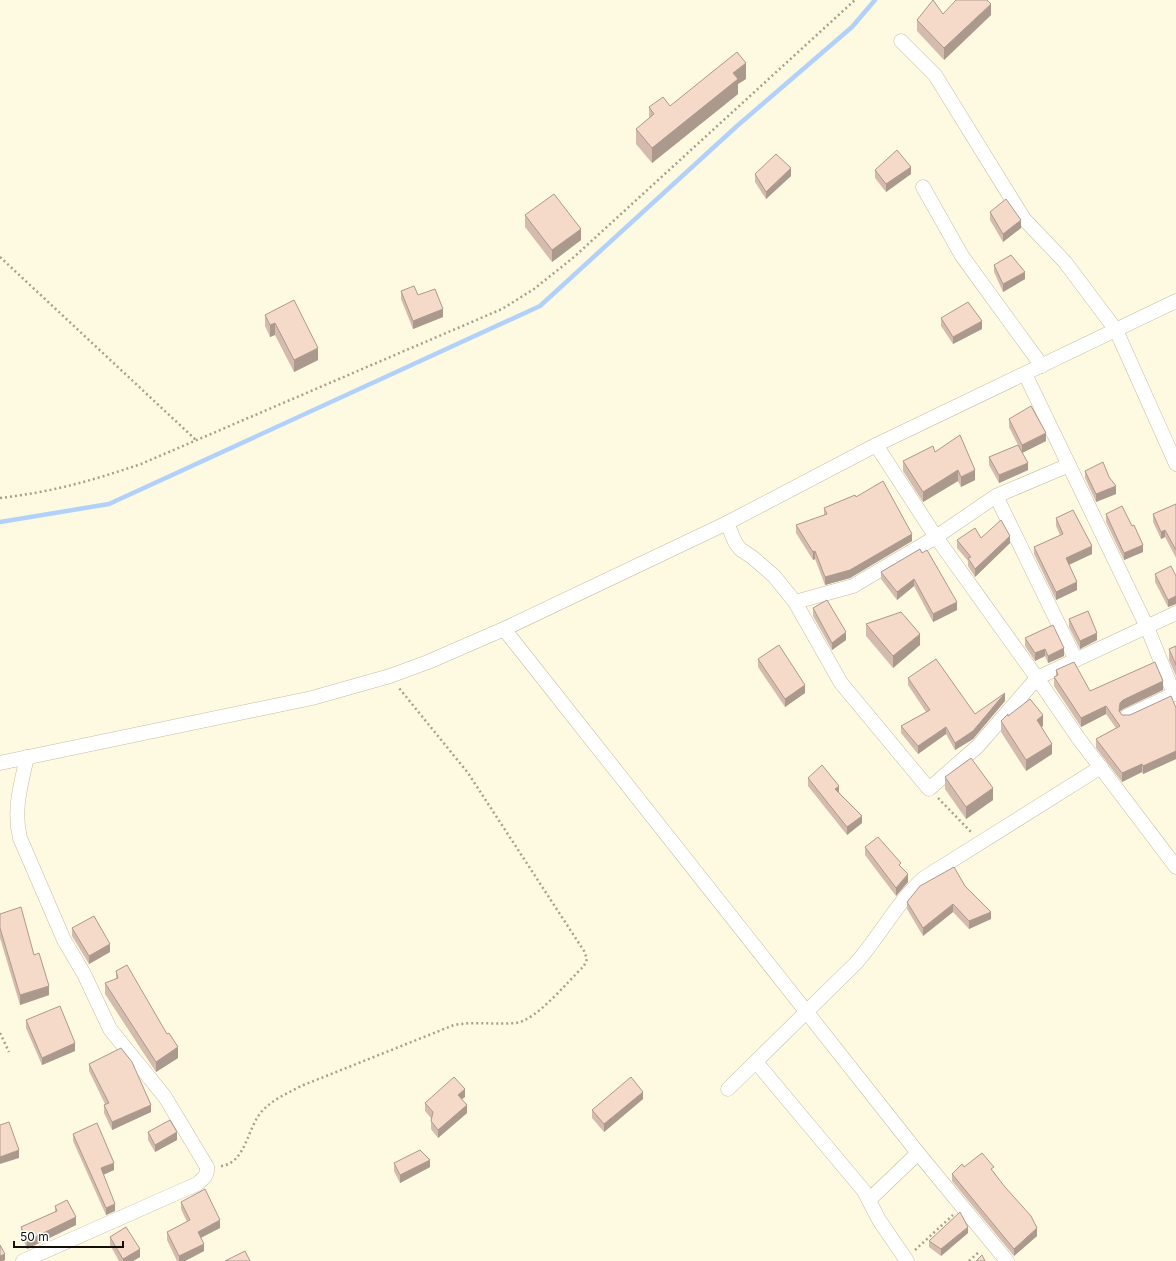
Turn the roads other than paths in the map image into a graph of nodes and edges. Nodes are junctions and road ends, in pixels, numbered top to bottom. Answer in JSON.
{"nodes":[{"id":1,"x":901,"y":41,"type":"dead end"},
{"id":2,"x":923,"y":187,"type":"dead end"},
{"id":3,"x":1176,"y":301,"type":"edge"},
{"id":4,"x":1116,"y":330,"type":"junction"},
{"id":5,"x":1042,"y":366,"type":"junction"},
{"id":6,"x":1025,"y":374,"type":"junction"},
{"id":7,"x":876,"y":445,"type":"junction"},
{"id":8,"x":1176,"y":464,"type":"edge"},
{"id":9,"x":1069,"y":465,"type":"junction"},
{"id":10,"x":996,"y":496,"type":"junction"},
{"id":11,"x":727,"y":523,"type":"junction"},
{"id":12,"x":936,"y":537,"type":"junction"},
{"id":13,"x":795,"y":602,"type":"junction"},
{"id":14,"x":1176,"y":613,"type":"edge"},
{"id":15,"x":1147,"y":627,"type":"junction"},
{"id":16,"x":504,"y":629,"type":"junction"},
{"id":17,"x":1076,"y":660,"type":"junction"},
{"id":18,"x":1037,"y":678,"type":"junction"},
{"id":19,"x":1175,"y":693,"type":"edge"},
{"id":20,"x":1127,"y":716,"type":"edge"},
{"id":21,"x":27,"y":757,"type":"junction"},
{"id":22,"x":0,"y":763,"type":"edge"},
{"id":23,"x":1101,"y":768,"type":"junction"},
{"id":24,"x":1176,"y":867,"type":"edge"},
{"id":25,"x":807,"y":1012,"type":"junction"},
{"id":26,"x":756,"y":1062,"type":"junction"},
{"id":27,"x":728,"y":1089,"type":"dead end"},
{"id":28,"x":918,"y":1153,"type":"junction"},
{"id":29,"x":869,"y":1200,"type":"junction"},
{"id":30,"x":906,"y":1260,"type":"edge"},
{"id":31,"x":22,"y":1261,"type":"edge"},
{"id":32,"x":1007,"y":1261,"type":"edge"}],
"edges":[{"from":1,"to":4,"type":"street"},
{"from":2,"to":5,"type":"street"},
{"from":3,"to":4,"type":"street"},
{"from":4,"to":5,"type":"street"},
{"from":4,"to":8,"type":"street"},
{"from":5,"to":6,"type":"street"},
{"from":6,"to":7,"type":"street"},
{"from":6,"to":9,"type":"street"},
{"from":7,"to":11,"type":"street"},
{"from":7,"to":12,"type":"street"},
{"from":9,"to":10,"type":"street"},
{"from":9,"to":15,"type":"street"},
{"from":10,"to":12,"type":"street"},
{"from":10,"to":17,"type":"street"},
{"from":11,"to":13,"type":"street"},
{"from":11,"to":16,"type":"street"},
{"from":12,"to":13,"type":"street"},
{"from":12,"to":18,"type":"street"},
{"from":13,"to":18,"type":"street"},
{"from":14,"to":15,"type":"street"},
{"from":15,"to":17,"type":"street"},
{"from":15,"to":19,"type":"street"},
{"from":16,"to":21,"type":"street"},
{"from":16,"to":25,"type":"street"},
{"from":17,"to":18,"type":"street"},
{"from":18,"to":23,"type":"street"},
{"from":19,"to":20,"type":"street"},
{"from":21,"to":22,"type":"street"},
{"from":21,"to":31,"type":"street"},
{"from":23,"to":24,"type":"street"},
{"from":23,"to":25,"type":"street"},
{"from":25,"to":26,"type":"street"},
{"from":25,"to":28,"type":"street"},
{"from":26,"to":27,"type":"street"},
{"from":26,"to":29,"type":"street"},
{"from":28,"to":29,"type":"street"},
{"from":28,"to":32,"type":"street"},
{"from":29,"to":30,"type":"street"}]}
